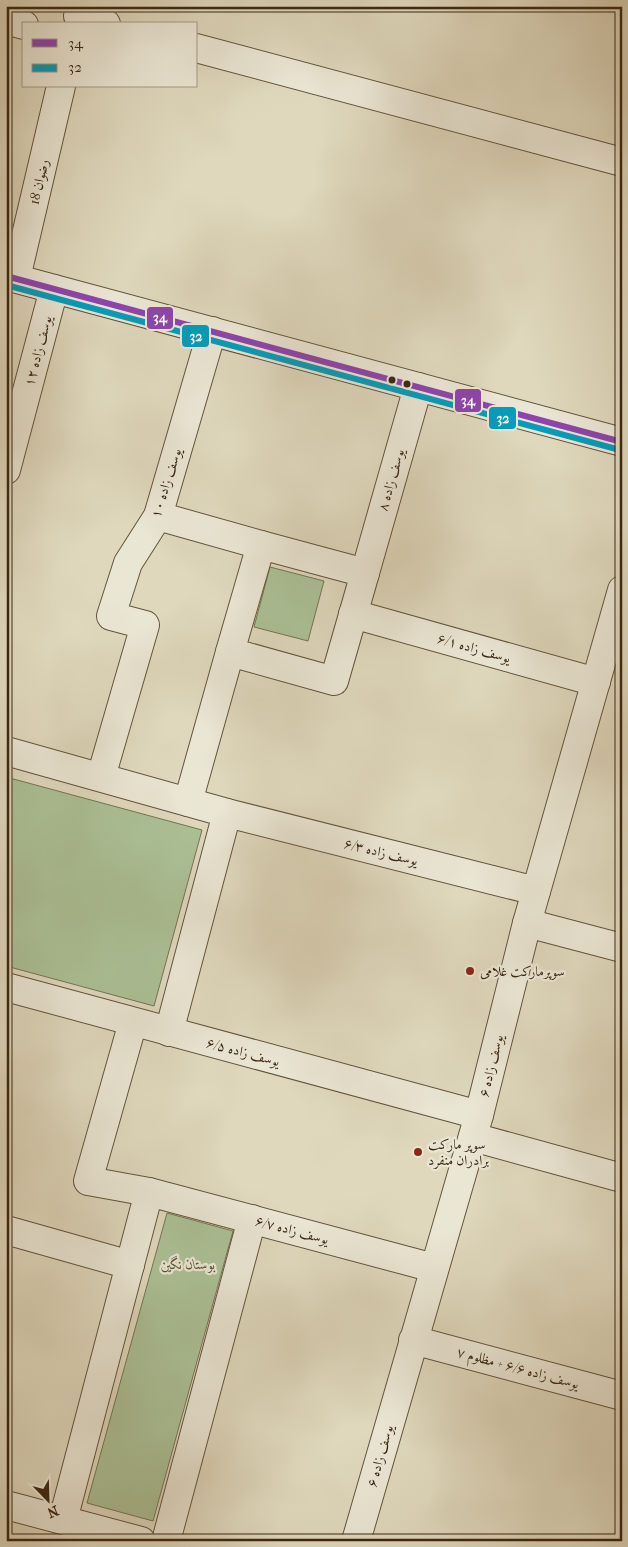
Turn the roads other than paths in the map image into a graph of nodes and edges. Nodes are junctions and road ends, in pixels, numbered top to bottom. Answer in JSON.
{"nodes":[{"id":1,"x":78,"y":15,"type":"edge"},
{"id":2,"x":6,"y":20,"type":"edge"},
{"id":3,"x":100,"y":22,"type":"edge"},
{"id":4,"x":22,"y":24,"type":"edge"},
{"id":5,"x":198,"y":49,"type":"edge"},
{"id":6,"x":60,"y":88,"type":"edge"},
{"id":7,"x":622,"y":162,"type":"edge"},
{"id":8,"x":11,"y":277,"type":"edge"},
{"id":9,"x":54,"y":289,"type":"junction"},
{"id":10,"x":212,"y":331,"type":"junction"},
{"id":11,"x":418,"y":387,"type":"junction"},
{"id":12,"x":622,"y":442,"type":"edge"},
{"id":13,"x":6,"y":470,"type":"edge"},
{"id":14,"x":158,"y":516,"type":"junction"},
{"id":15,"x":261,"y":545,"type":"junction"},
{"id":16,"x":365,"y":573,"type":"junction"},
{"id":17,"x":622,"y":590,"type":"edge"},
{"id":18,"x":353,"y":614,"type":"junction"},
{"id":19,"x":230,"y":652,"type":"junction"},
{"id":20,"x":596,"y":682,"type":"junction"},
{"id":21,"x":6,"y":751,"type":"edge"},
{"id":22,"x":101,"y":777,"type":"junction"},
{"id":23,"x":188,"y":802,"type":"junction"},
{"id":24,"x":227,"y":812,"type":"junction"},
{"id":25,"x":536,"y":891,"type":"junction"},
{"id":26,"x":527,"y":923,"type":"junction"},
{"id":27,"x":622,"y":948,"type":"edge"},
{"id":28,"x":6,"y":988,"type":"edge"},
{"id":29,"x":133,"y":1022,"type":"junction"},
{"id":30,"x":169,"y":1032,"type":"junction"},
{"id":31,"x":476,"y":1126,"type":"junction"},
{"id":32,"x":622,"y":1178,"type":"edge"},
{"id":33,"x":150,"y":1192,"type":"junction"},
{"id":34,"x":252,"y":1219,"type":"junction"},
{"id":35,"x":6,"y":1230,"type":"edge"},
{"id":36,"x":130,"y":1265,"type":"junction"},
{"id":37,"x":434,"y":1268,"type":"junction"},
{"id":38,"x":413,"y":1340,"type":"junction"},
{"id":39,"x":622,"y":1396,"type":"edge"},
{"id":40,"x":6,"y":1506,"type":"edge"},
{"id":41,"x":63,"y":1520,"type":"junction"},
{"id":42,"x":141,"y":1541,"type":"edge"},
{"id":43,"x":166,"y":1541,"type":"edge"},
{"id":44,"x":356,"y":1541,"type":"edge"}],
"edges":[{"from":1,"to":3,"type":"street"},
{"from":2,"to":4,"type":"street"},
{"from":5,"to":7,"type":"street"},
{"from":6,"to":8,"type":"street","name":"رضوان 18"},
{"from":8,"to":9,"type":"street"},
{"from":9,"to":10,"type":"street"},
{"from":9,"to":13,"type":"street","name":"یوسف زاده ۱۲"},
{"from":10,"to":11,"type":"street"},
{"from":10,"to":14,"type":"street","name":"یوسف زاده ۱۰"},
{"from":11,"to":12,"type":"street"},
{"from":11,"to":16,"type":"street","name":"یوسف زاده ۸"},
{"from":14,"to":15,"type":"street"},
{"from":14,"to":22,"type":"street","name":"یوسف زاده ۱۰"},
{"from":15,"to":16,"type":"street"},
{"from":15,"to":19,"type":"street"},
{"from":16,"to":18,"type":"street","name":"یوسف زاده ۸"},
{"from":17,"to":20,"type":"street","name":"یوسف زاده ۶"},
{"from":18,"to":19,"type":"street","name":"یوسف زاده ۸"},
{"from":18,"to":20,"type":"street","name":"یوسف زاده ۶/۱"},
{"from":19,"to":23,"type":"street"},
{"from":20,"to":25,"type":"street","name":"یوسف زاده ۶"},
{"from":21,"to":22,"type":"street","name":"یوسف زاده ۶/۳"},
{"from":22,"to":23,"type":"street","name":"یوسف زاده ۶/۳"},
{"from":23,"to":24,"type":"street","name":"یوسف زاده ۶/۳"},
{"from":24,"to":25,"type":"street","name":"یوسف زاده ۶/۳"},
{"from":24,"to":30,"type":"street"},
{"from":25,"to":26,"type":"street","name":"یوسف زاده ۶"},
{"from":26,"to":27,"type":"street"},
{"from":26,"to":31,"type":"street","name":"یوسف زاده ۶"},
{"from":28,"to":29,"type":"street","name":"یوسف زاده ۶/۵"},
{"from":29,"to":30,"type":"street","name":"یوسف زاده ۶/۵"},
{"from":29,"to":33,"type":"street","name":"یوسف زاده ۶/۷"},
{"from":30,"to":31,"type":"street","name":"یوسف زاده ۶/۵"},
{"from":31,"to":32,"type":"street","name":"یوسف زاده ۶/۵"},
{"from":31,"to":37,"type":"street","name":"یوسف زاده ۶"},
{"from":33,"to":34,"type":"street","name":"یوسف زاده ۶/۷"},
{"from":33,"to":36,"type":"street"},
{"from":34,"to":37,"type":"street","name":"یوسف زاده ۶/۷"},
{"from":34,"to":43,"type":"street"},
{"from":35,"to":36,"type":"street"},
{"from":36,"to":41,"type":"street"},
{"from":37,"to":38,"type":"street","name":"یوسف زاده ۶"},
{"from":38,"to":39,"type":"street","name":"یوسف زاده ۶/۶ + مظلوم ۷"},
{"from":38,"to":44,"type":"street","name":"یوسف زاده ۶"},
{"from":40,"to":41,"type":"street"},
{"from":41,"to":42,"type":"street"}]}
